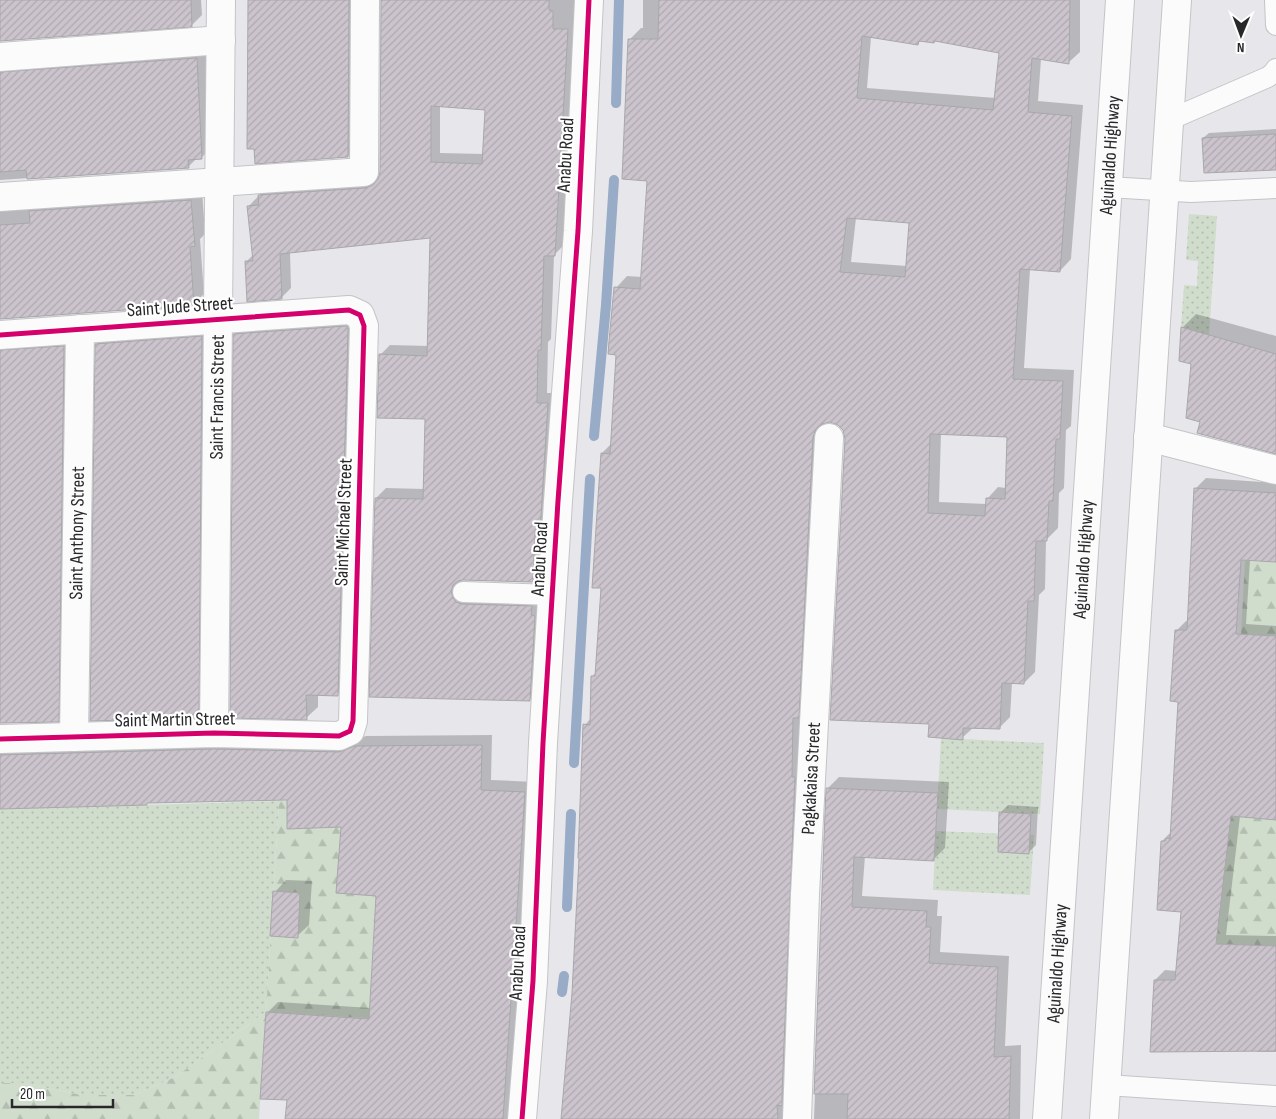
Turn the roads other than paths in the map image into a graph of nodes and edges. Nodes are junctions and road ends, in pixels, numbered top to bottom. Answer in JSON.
{"nodes":[{"id":1,"x":221,"y":0,"type":"edge"},
{"id":2,"x":365,"y":0,"type":"edge"},
{"id":3,"x":589,"y":0,"type":"edge"},
{"id":4,"x":1120,"y":0,"type":"edge"},
{"id":5,"x":1177,"y":0,"type":"edge"},
{"id":6,"x":1275,"y":0,"type":"edge"},
{"id":7,"x":1276,"y":26,"type":"edge"},
{"id":8,"x":221,"y":40,"type":"junction"},
{"id":9,"x":0,"y":57,"type":"edge"},
{"id":10,"x":1276,"y":68,"type":"edge"},
{"id":11,"x":1169,"y":120,"type":"junction"},
{"id":12,"x":219,"y":182,"type":"junction"},
{"id":13,"x":1108,"y":187,"type":"junction"},
{"id":14,"x":1276,"y":188,"type":"edge"},
{"id":15,"x":1164,"y":191,"type":"junction"},
{"id":16,"x":0,"y":196,"type":"edge"},
{"id":17,"x":360,"y":315,"type":"joint"},
{"id":18,"x":218,"y":319,"type":"junction"},
{"id":19,"x":80,"y":329,"type":"junction"},
{"id":20,"x":0,"y":335,"type":"edge"},
{"id":21,"x":1148,"y":437,"type":"junction"},
{"id":22,"x":829,"y":438,"type":"dead end"},
{"id":23,"x":1276,"y":470,"type":"edge"},
{"id":24,"x":463,"y":592,"type":"dead end"},
{"id":25,"x":553,"y":595,"type":"junction"},
{"id":26,"x":350,"y":731,"type":"joint"},
{"id":27,"x":214,"y":733,"type":"junction"},
{"id":28,"x":74,"y":737,"type":"junction"},
{"id":29,"x":0,"y":739,"type":"edge"},
{"id":30,"x":1106,"y":1085,"type":"junction"},
{"id":31,"x":1276,"y":1096,"type":"edge"},
{"id":32,"x":522,"y":1119,"type":"edge"},
{"id":33,"x":796,"y":1119,"type":"edge"},
{"id":34,"x":1047,"y":1119,"type":"edge"},
{"id":35,"x":1104,"y":1119,"type":"edge"}],
"edges":[{"from":1,"to":8,"type":"main road","name":"Saint Francis Street"},
{"from":2,"to":12,"type":"main road"},
{"from":3,"to":25,"type":"main road","name":"Anabu Road"},
{"from":4,"to":13,"type":"main road","name":"Aguinaldo Highway"},
{"from":5,"to":11,"type":"main road"},
{"from":6,"to":7,"type":"lane"},
{"from":8,"to":9,"type":"main road"},
{"from":8,"to":12,"type":"main road","name":"Saint Francis Street"},
{"from":10,"to":11,"type":"lane"},
{"from":11,"to":15,"type":"main road"},
{"from":12,"to":16,"type":"main road"},
{"from":12,"to":18,"type":"main road","name":"Saint Francis Street"},
{"from":13,"to":15,"type":"lane"},
{"from":13,"to":34,"type":"main road","name":"Aguinaldo Highway"},
{"from":14,"to":15,"type":"lane"},
{"from":15,"to":21,"type":"main road"},
{"from":17,"to":18,"type":"main road","name":"Saint Jude Street"},
{"from":17,"to":26,"type":"main road","name":"Saint Michael Street"},
{"from":18,"to":19,"type":"main road","name":"Saint Jude Street"},
{"from":18,"to":27,"type":"main road","name":"Saint Francis Street"},
{"from":19,"to":20,"type":"main road","name":"Saint Jude Street"},
{"from":19,"to":28,"type":"main road","name":"Saint Anthony Street"},
{"from":21,"to":23,"type":"main road"},
{"from":21,"to":30,"type":"main road"},
{"from":22,"to":33,"type":"main road","name":"Pagkakaisa Street"},
{"from":24,"to":25,"type":"lane"},
{"from":25,"to":32,"type":"main road","name":"Anabu Road"},
{"from":26,"to":27,"type":"main road","name":"Saint Martin Street"},
{"from":27,"to":28,"type":"main road","name":"Saint Martin Street"},
{"from":28,"to":29,"type":"main road","name":"Saint Martin Street"},
{"from":30,"to":31,"type":"lane"},
{"from":30,"to":35,"type":"main road"}]}
